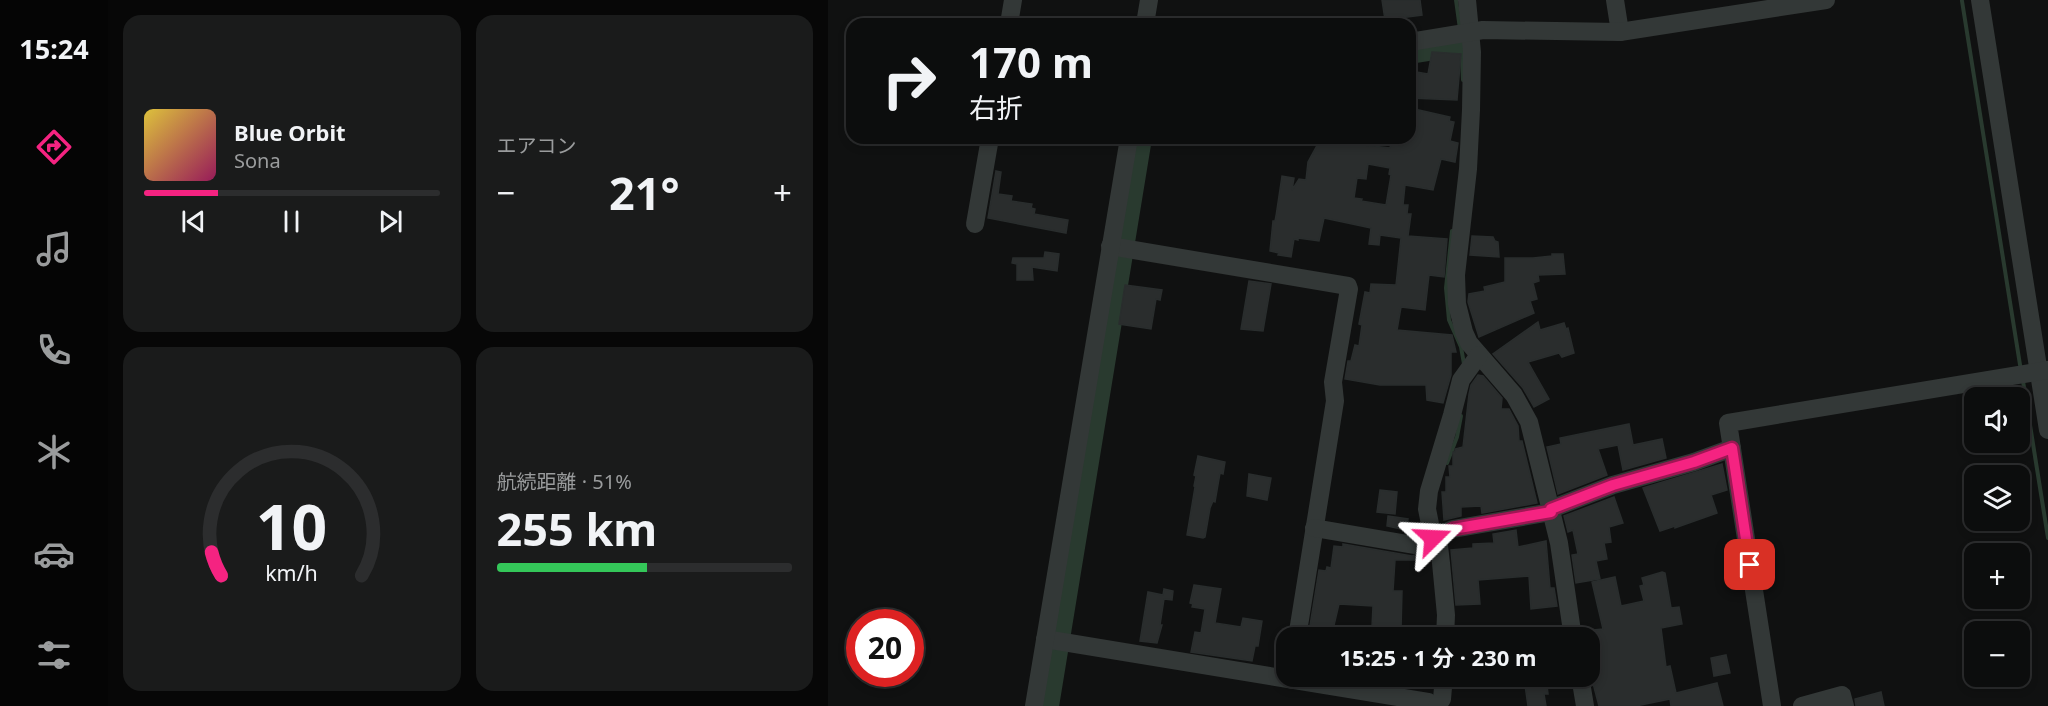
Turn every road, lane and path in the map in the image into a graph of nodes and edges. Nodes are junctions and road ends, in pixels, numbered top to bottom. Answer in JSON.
{"nodes":[{"id":1,"x":1013,"y":0,"type":"edge"},
{"id":2,"x":1149,"y":0,"type":"edge"},
{"id":3,"x":1467,"y":0,"type":"edge"},
{"id":4,"x":1615,"y":0,"type":"edge"},
{"id":5,"x":1826,"y":0,"type":"edge"},
{"id":6,"x":1980,"y":0,"type":"edge"},
{"id":7,"x":1010,"y":18,"type":"edge"},
{"id":8,"x":1146,"y":18,"type":"edge"},
{"id":9,"x":1471,"y":31,"type":"junction"},
{"id":10,"x":1620,"y":32,"type":"junction"},
{"id":11,"x":1416,"y":41,"type":"edge"},
{"id":12,"x":989,"y":144,"type":"edge"},
{"id":13,"x":1128,"y":144,"type":"edge"},
{"id":14,"x":975,"y":224,"type":"dead end"},
{"id":15,"x":1110,"y":246,"type":"junction"},
{"id":16,"x":1479,"y":355,"type":"junction"},
{"id":17,"x":2032,"y":373,"type":"edge"},
{"id":18,"x":2048,"y":430,"type":"edge"},
{"id":19,"x":1732,"y":448,"type":"junction"},
{"id":20,"x":1551,"y":511,"type":"junction"},
{"id":21,"x":1314,"y":528,"type":"junction"},
{"id":22,"x":1433,"y":538,"type":"junction"},
{"id":23,"x":1299,"y":627,"type":"edge"},
{"id":24,"x":1446,"y":627,"type":"edge"},
{"id":25,"x":1571,"y":627,"type":"edge"},
{"id":26,"x":1054,"y":640,"type":"junction"},
{"id":27,"x":1276,"y":676,"type":"edge"},
{"id":28,"x":1342,"y":687,"type":"edge"},
{"id":29,"x":1443,"y":687,"type":"edge"},
{"id":30,"x":1582,"y":687,"type":"edge"},
{"id":31,"x":1034,"y":706,"type":"edge"},
{"id":32,"x":1430,"y":706,"type":"edge"},
{"id":33,"x":1437,"y":706,"type":"edge"},
{"id":34,"x":1585,"y":706,"type":"edge"},
{"id":35,"x":1772,"y":706,"type":"edge"},
{"id":36,"x":1802,"y":706,"type":"edge"},
{"id":37,"x":1845,"y":706,"type":"edge"}],
"edges":[{"from":1,"to":7,"type":"street"},
{"from":2,"to":8,"type":"street"},
{"from":3,"to":9,"type":"street"},
{"from":4,"to":10,"type":"street"},
{"from":5,"to":10,"type":"street"},
{"from":6,"to":17,"type":"street"},
{"from":9,"to":10,"type":"street"},
{"from":9,"to":11,"type":"street"},
{"from":9,"to":16,"type":"street"},
{"from":12,"to":14,"type":"street"},
{"from":13,"to":15,"type":"street"},
{"from":15,"to":21,"type":"street"},
{"from":15,"to":26,"type":"street"},
{"from":16,"to":20,"type":"street"},
{"from":16,"to":22,"type":"street"},
{"from":17,"to":18,"type":"street"},
{"from":17,"to":19,"type":"street"},
{"from":19,"to":20,"type":"street"},
{"from":19,"to":35,"type":"street"},
{"from":20,"to":22,"type":"street"},
{"from":20,"to":25,"type":"street"},
{"from":21,"to":22,"type":"street"},
{"from":21,"to":23,"type":"street"},
{"from":22,"to":24,"type":"street"},
{"from":26,"to":27,"type":"street"},
{"from":26,"to":31,"type":"street"},
{"from":28,"to":32,"type":"street"},
{"from":29,"to":33,"type":"street"},
{"from":30,"to":34,"type":"street"},
{"from":36,"to":37,"type":"street"}]}
